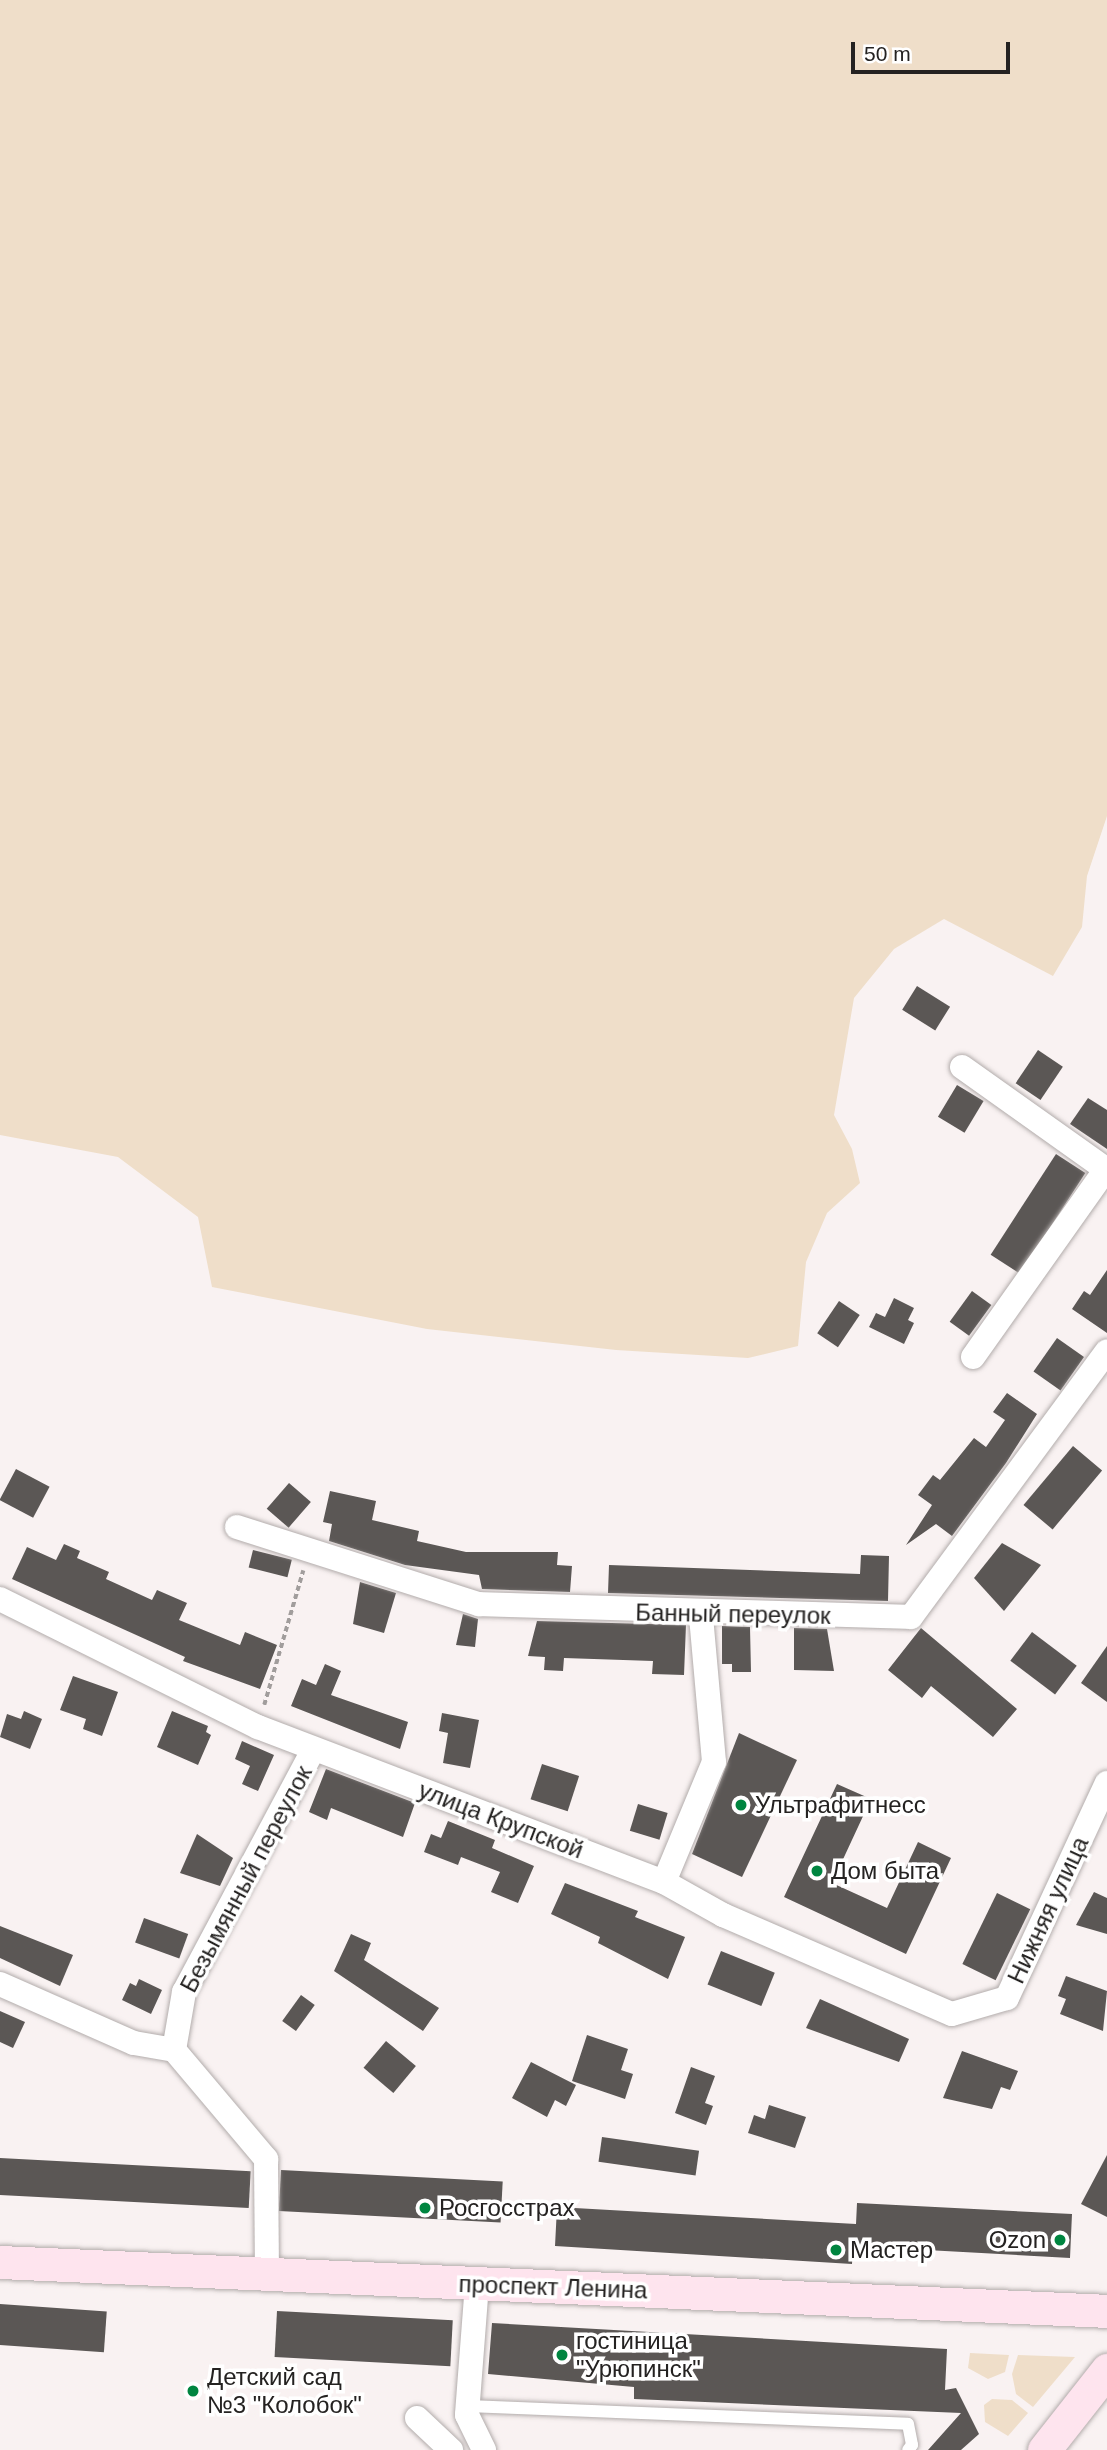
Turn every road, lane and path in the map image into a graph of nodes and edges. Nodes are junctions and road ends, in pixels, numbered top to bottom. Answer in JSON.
{"nodes":[{"id":1,"x":962,"y":1067,"type":"dead end"},
{"id":2,"x":1107,"y":1170,"type":"edge"},
{"id":3,"x":1107,"y":1351,"type":"edge"},
{"id":4,"x":973,"y":1357,"type":"dead end"},
{"id":5,"x":237,"y":1527,"type":"dead end"},
{"id":6,"x":309,"y":1551,"type":"junction"},
{"id":7,"x":0,"y":1599,"type":"edge"},
{"id":8,"x":701,"y":1615,"type":"junction"},
{"id":9,"x":258,"y":1727,"type":"junction"},
{"id":10,"x":313,"y":1750,"type":"junction"},
{"id":11,"x":1107,"y":1783,"type":"edge"},
{"id":12,"x":664,"y":1882,"type":"junction"},
{"id":13,"x":0,"y":1984,"type":"edge"},
{"id":14,"x":1007,"y":1998,"type":"joint"},
{"id":15,"x":174,"y":2050,"type":"junction"},
{"id":16,"x":0,"y":2262,"type":"edge"},
{"id":17,"x":267,"y":2274,"type":"junction"},
{"id":18,"x":477,"y":2284,"type":"junction"},
{"id":19,"x":1107,"y":2311,"type":"edge"},
{"id":20,"x":1107,"y":2370,"type":"edge"},
{"id":21,"x":468,"y":2406,"type":"junction"},
{"id":22,"x":417,"y":2418,"type":"dead end"},
{"id":23,"x":451,"y":2450,"type":"edge"},
{"id":24,"x":484,"y":2450,"type":"edge"},
{"id":25,"x":908,"y":2450,"type":"edge"},
{"id":26,"x":1044,"y":2450,"type":"edge"}],
"edges":[{"from":1,"to":2,"type":"street"},
{"from":2,"to":4,"type":"street"},
{"from":3,"to":8,"type":"street","name":"Банный переулок"},
{"from":5,"to":6,"type":"street","name":"Банный переулок"},
{"from":6,"to":8,"type":"street","name":"Банный переулок"},
{"from":6,"to":9,"type":"path"},
{"from":7,"to":9,"type":"street","name":"улица Крупской"},
{"from":8,"to":12,"type":"street"},
{"from":9,"to":10,"type":"street","name":"улица Крупской"},
{"from":10,"to":12,"type":"street","name":"улица Крупской"},
{"from":10,"to":15,"type":"street","name":"Безымянный переулок"},
{"from":11,"to":14,"type":"street","name":"Нижняя улица"},
{"from":12,"to":14,"type":"street","name":"улица Крупской"},
{"from":13,"to":15,"type":"street"},
{"from":15,"to":17,"type":"street"},
{"from":16,"to":17,"type":"main road","name":"проспект Ленина"},
{"from":17,"to":18,"type":"main road","name":"проспект Ленина"},
{"from":18,"to":19,"type":"main road","name":"проспект Ленина"},
{"from":18,"to":21,"type":"street"},
{"from":20,"to":26,"type":"main road"},
{"from":21,"to":24,"type":"street"},
{"from":21,"to":25,"type":"lane"},
{"from":22,"to":23,"type":"street"}]}
